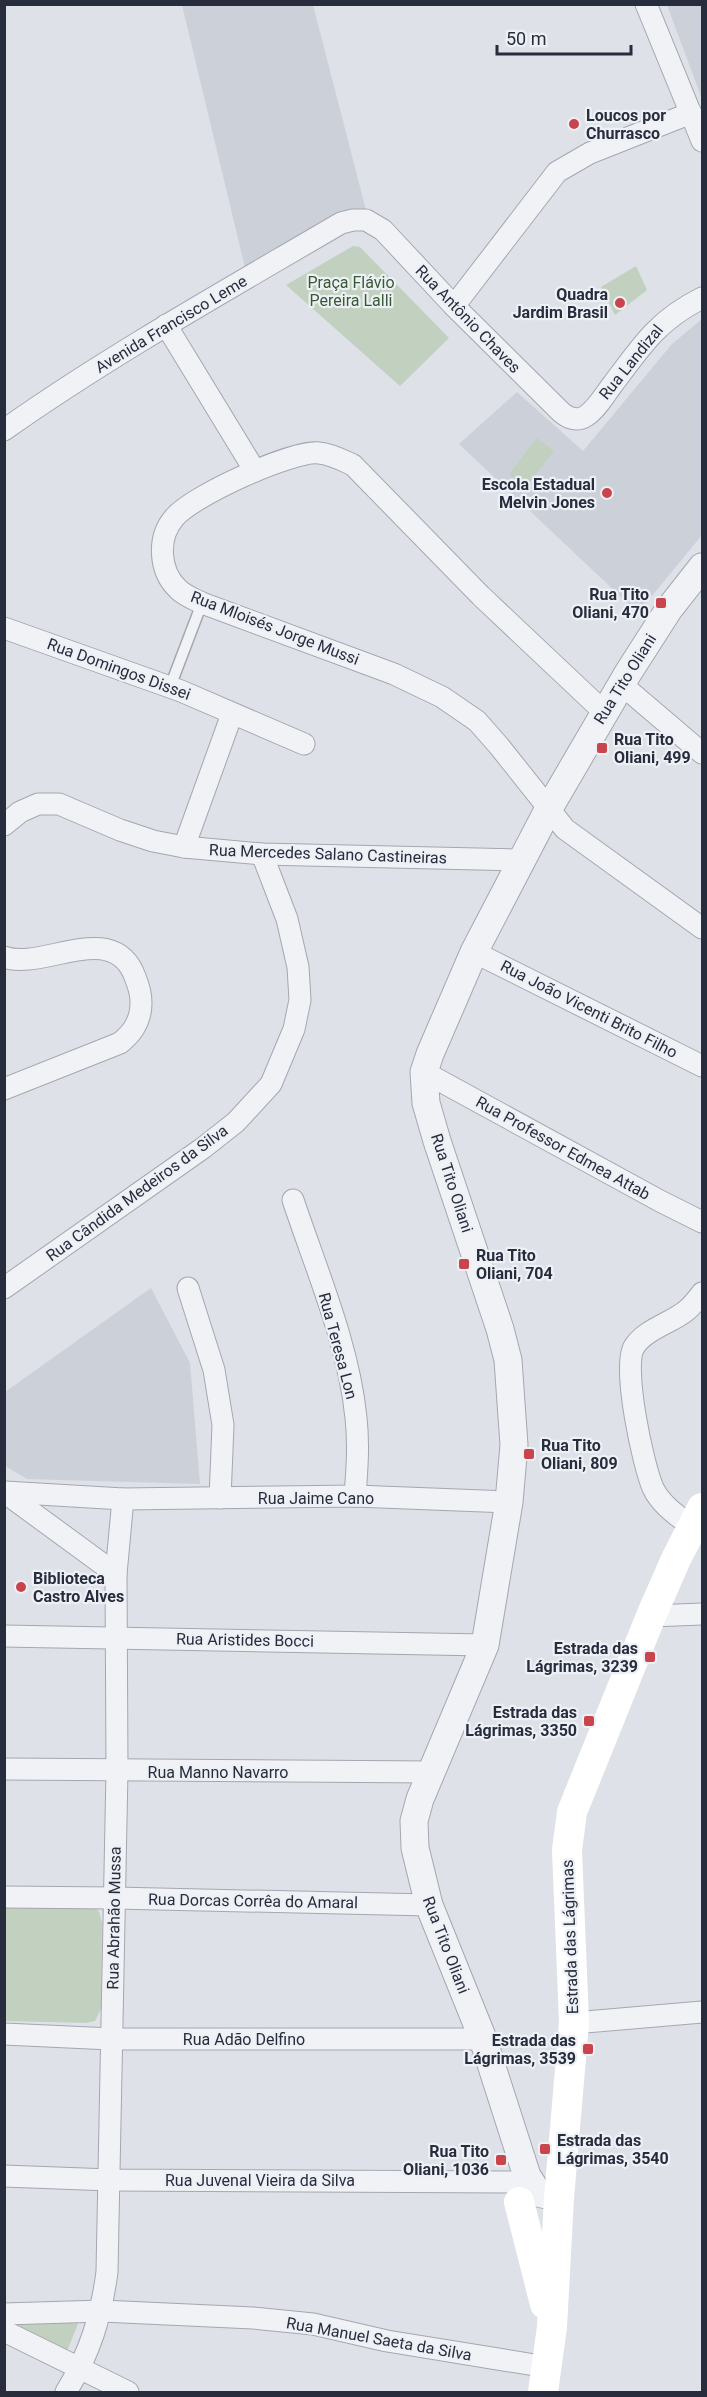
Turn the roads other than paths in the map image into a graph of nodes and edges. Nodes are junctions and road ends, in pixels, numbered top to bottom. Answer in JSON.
{"nodes":[{"id":1,"x":646,"y":4,"type":"edge"},
{"id":2,"x":691,"y":113,"type":"junction"},
{"id":3,"x":702,"y":141,"type":"edge"},
{"id":4,"x":341,"y":224,"type":"joint"},
{"id":5,"x":702,"y":298,"type":"edge"},
{"id":6,"x":454,"y":306,"type":"junction"},
{"id":7,"x":166,"y":325,"type":"junction"},
{"id":8,"x":593,"y":410,"type":"joint"},
{"id":9,"x":4,"y":430,"type":"edge"},
{"id":10,"x":255,"y":471,"type":"junction"},
{"id":11,"x":702,"y":567,"type":"edge"},
{"id":12,"x":202,"y":603,"type":"junction"},
{"id":13,"x":4,"y":628,"type":"edge"},
{"id":14,"x":621,"y":684,"type":"junction"},
{"id":15,"x":170,"y":687,"type":"junction"},
{"id":16,"x":604,"y":712,"type":"junction"},
{"id":17,"x":232,"y":714,"type":"junction"},
{"id":18,"x":304,"y":744,"type":"dead end"},
{"id":19,"x":702,"y":753,"type":"edge"},
{"id":20,"x":548,"y":810,"type":"junction"},
{"id":21,"x":4,"y":825,"type":"edge"},
{"id":22,"x":184,"y":847,"type":"junction"},
{"id":23,"x":262,"y":854,"type":"junction"},
{"id":24,"x":522,"y":860,"type":"junction"},
{"id":25,"x":702,"y":928,"type":"edge"},
{"id":26,"x":474,"y":952,"type":"junction"},
{"id":27,"x":4,"y":957,"type":"edge"},
{"id":28,"x":702,"y":1066,"type":"edge"},
{"id":29,"x":424,"y":1072,"type":"junction"},
{"id":30,"x":4,"y":1089,"type":"edge"},
{"id":31,"x":293,"y":1200,"type":"dead end"},
{"id":32,"x":702,"y":1222,"type":"edge"},
{"id":33,"x":4,"y":1288,"type":"edge"},
{"id":34,"x":188,"y":1288,"type":"dead end"},
{"id":35,"x":702,"y":1293,"type":"edge"},
{"id":36,"x":4,"y":1492,"type":"edge"},
{"id":37,"x":355,"y":1496,"type":"junction"},
{"id":38,"x":220,"y":1498,"type":"junction"},
{"id":39,"x":123,"y":1499,"type":"junction"},
{"id":40,"x":509,"y":1502,"type":"junction"},
{"id":41,"x":697,"y":1518,"type":"edge"},
{"id":42,"x":116,"y":1574,"type":"junction"},
{"id":43,"x":702,"y":1614,"type":"edge"},
{"id":44,"x":651,"y":1616,"type":"junction"},
{"id":45,"x":4,"y":1636,"type":"edge"},
{"id":46,"x":116,"y":1637,"type":"junction"},
{"id":47,"x":485,"y":1645,"type":"junction"},
{"id":48,"x":4,"y":1769,"type":"edge"},
{"id":49,"x":117,"y":1771,"type":"junction"},
{"id":50,"x":432,"y":1772,"type":"junction"},
{"id":51,"x":4,"y":1897,"type":"edge"},
{"id":52,"x":115,"y":1898,"type":"junction"},
{"id":53,"x":429,"y":1905,"type":"junction"},
{"id":54,"x":702,"y":2012,"type":"edge"},
{"id":55,"x":574,"y":2023,"type":"junction"},
{"id":56,"x":4,"y":2034,"type":"edge"},
{"id":57,"x":111,"y":2039,"type":"junction"},
{"id":58,"x":483,"y":2039,"type":"junction"},
{"id":59,"x":500,"y":2089,"type":"junction"},
{"id":60,"x":4,"y":2176,"type":"edge"},
{"id":61,"x":110,"y":2180,"type":"junction"},
{"id":62,"x":517,"y":2192,"type":"junction"},
{"id":63,"x":559,"y":2198,"type":"junction"},
{"id":64,"x":558,"y":2230,"type":"junction"},
{"id":65,"x":102,"y":2311,"type":"junction"},
{"id":66,"x":4,"y":2314,"type":"edge"},
{"id":67,"x":552,"y":2327,"type":"junction"},
{"id":68,"x":4,"y":2331,"type":"edge"},
{"id":69,"x":81,"y":2369,"type":"junction"},
{"id":70,"x":545,"y":2380,"type":"edge"},
{"id":71,"x":66,"y":2392,"type":"edge"},
{"id":72,"x":128,"y":2392,"type":"edge"}],
"edges":[{"from":1,"to":2,"type":"street"},
{"from":2,"to":3,"type":"street"},
{"from":2,"to":6,"type":"street"},
{"from":4,"to":6,"type":"street","name":"Rua Antônio Chaves"},
{"from":4,"to":7,"type":"street","name":"Avenida Francisco Leme"},
{"from":5,"to":8,"type":"street","name":"Rua Landizal"},
{"from":6,"to":8,"type":"street","name":"Rua Antônio Chaves"},
{"from":7,"to":9,"type":"street","name":"Avenida Francisco Leme"},
{"from":7,"to":10,"type":"street"},
{"from":10,"to":12,"type":"street","name":"Rua Mloisés Jorge Mussi"},
{"from":10,"to":16,"type":"street","name":"Rua Mloisés Jorge Mussi"},
{"from":11,"to":14,"type":"street","name":"Rua Tito Oliani"},
{"from":12,"to":15,"type":"lane"},
{"from":12,"to":20,"type":"street","name":"Rua Mloisés Jorge Mussi"},
{"from":13,"to":15,"type":"street","name":"Rua Domingos Dissei"},
{"from":14,"to":16,"type":"street","name":"Rua Tito Oliani"},
{"from":14,"to":19,"type":"street"},
{"from":15,"to":17,"type":"street","name":"Rua Domingos Dissei"},
{"from":16,"to":20,"type":"street","name":"Rua Tito Oliani"},
{"from":17,"to":18,"type":"street","name":"Rua Domingos Dissei"},
{"from":17,"to":22,"type":"street"},
{"from":20,"to":24,"type":"street","name":"Rua Tito Oliani"},
{"from":20,"to":25,"type":"street"},
{"from":21,"to":22,"type":"street","name":"Rua Mercedes Salano Castineiras"},
{"from":22,"to":23,"type":"street","name":"Rua Mercedes Salano Castineiras"},
{"from":23,"to":24,"type":"street","name":"Rua Mercedes Salano Castineiras"},
{"from":23,"to":33,"type":"street","name":"Rua Cândida Medeiros da Silva"},
{"from":24,"to":26,"type":"street","name":"Rua Tito Oliani"},
{"from":26,"to":28,"type":"street","name":"Rua João Vicenti Brito Filho"},
{"from":26,"to":29,"type":"street","name":"Rua Tito Oliani"},
{"from":27,"to":30,"type":"street"},
{"from":29,"to":32,"type":"street","name":"Rua Professor Edmea Attab"},
{"from":29,"to":40,"type":"street","name":"Rua Tito Oliani"},
{"from":31,"to":37,"type":"street","name":"Rua Teresa Lon"},
{"from":34,"to":38,"type":"street"},
{"from":35,"to":41,"type":"street"},
{"from":36,"to":39,"type":"street","name":"Rua Jaime Cano"},
{"from":36,"to":42,"type":"street"},
{"from":37,"to":38,"type":"street","name":"Rua Jaime Cano"},
{"from":37,"to":40,"type":"street","name":"Rua Jaime Cano"},
{"from":38,"to":39,"type":"street","name":"Rua Jaime Cano"},
{"from":39,"to":42,"type":"street","name":"Rua Abrahão Mussa"},
{"from":40,"to":47,"type":"street","name":"Rua Tito Oliani"},
{"from":41,"to":44,"type":"main road","name":"Estrada das Lágrimas"},
{"from":42,"to":46,"type":"street","name":"Rua Abrahão Mussa"},
{"from":43,"to":44,"type":"street"},
{"from":44,"to":55,"type":"main road","name":"Estrada das Lágrimas"},
{"from":45,"to":46,"type":"street","name":"Rua Aristides Bocci"},
{"from":46,"to":47,"type":"street","name":"Rua Aristides Bocci"},
{"from":46,"to":49,"type":"street","name":"Rua Abrahão Mussa"},
{"from":47,"to":50,"type":"street","name":"Rua Tito Oliani"},
{"from":48,"to":49,"type":"street","name":"Rua Manno Navarro"},
{"from":49,"to":50,"type":"street","name":"Rua Manno Navarro"},
{"from":49,"to":52,"type":"street","name":"Rua Abrahão Mussa"},
{"from":50,"to":53,"type":"street","name":"Rua Tito Oliani"},
{"from":51,"to":52,"type":"street","name":"Rua Dorcas Corrêa do Amaral"},
{"from":52,"to":53,"type":"street","name":"Rua Dorcas Corrêa do Amaral"},
{"from":52,"to":57,"type":"street","name":"Rua Abrahão Mussa"},
{"from":53,"to":58,"type":"street","name":"Rua Tito Oliani"},
{"from":54,"to":55,"type":"street"},
{"from":55,"to":63,"type":"main road","name":"Estrada das Lágrimas"},
{"from":56,"to":57,"type":"street","name":"Rua Adão Delfino"},
{"from":57,"to":58,"type":"street","name":"Rua Adão Delfino"},
{"from":57,"to":61,"type":"street","name":"Rua Abrahão Mussa"},
{"from":58,"to":59,"type":"street","name":"Rua Tito Oliani"},
{"from":59,"to":62,"type":"street","name":"Rua Tito Oliani"},
{"from":59,"to":63,"type":"street","name":"Rua Tito Oliani"},
{"from":60,"to":61,"type":"street","name":"Rua Juvenal Vieira da Silva"},
{"from":61,"to":62,"type":"street","name":"Rua Juvenal Vieira da Silva"},
{"from":61,"to":65,"type":"street","name":"Rua Abrahão Mussa"},
{"from":62,"to":64,"type":"street"},
{"from":62,"to":67,"type":"main road"},
{"from":63,"to":64,"type":"main road","name":"Estrada das Lágrimas"},
{"from":64,"to":67,"type":"main road","name":"Estrada das Lágrimas"},
{"from":65,"to":66,"type":"street","name":"Rua Manuel Saeta da Silva"},
{"from":65,"to":69,"type":"street","name":"Rua Abrahão Mussa"},
{"from":65,"to":70,"type":"street","name":"Rua Manuel Saeta da Silva"},
{"from":67,"to":70,"type":"main road","name":"Estrada das Lágrimas"},
{"from":68,"to":69,"type":"street"},
{"from":69,"to":71,"type":"street","name":"Rua Abrahão Mussa"},
{"from":69,"to":72,"type":"street"}]}
